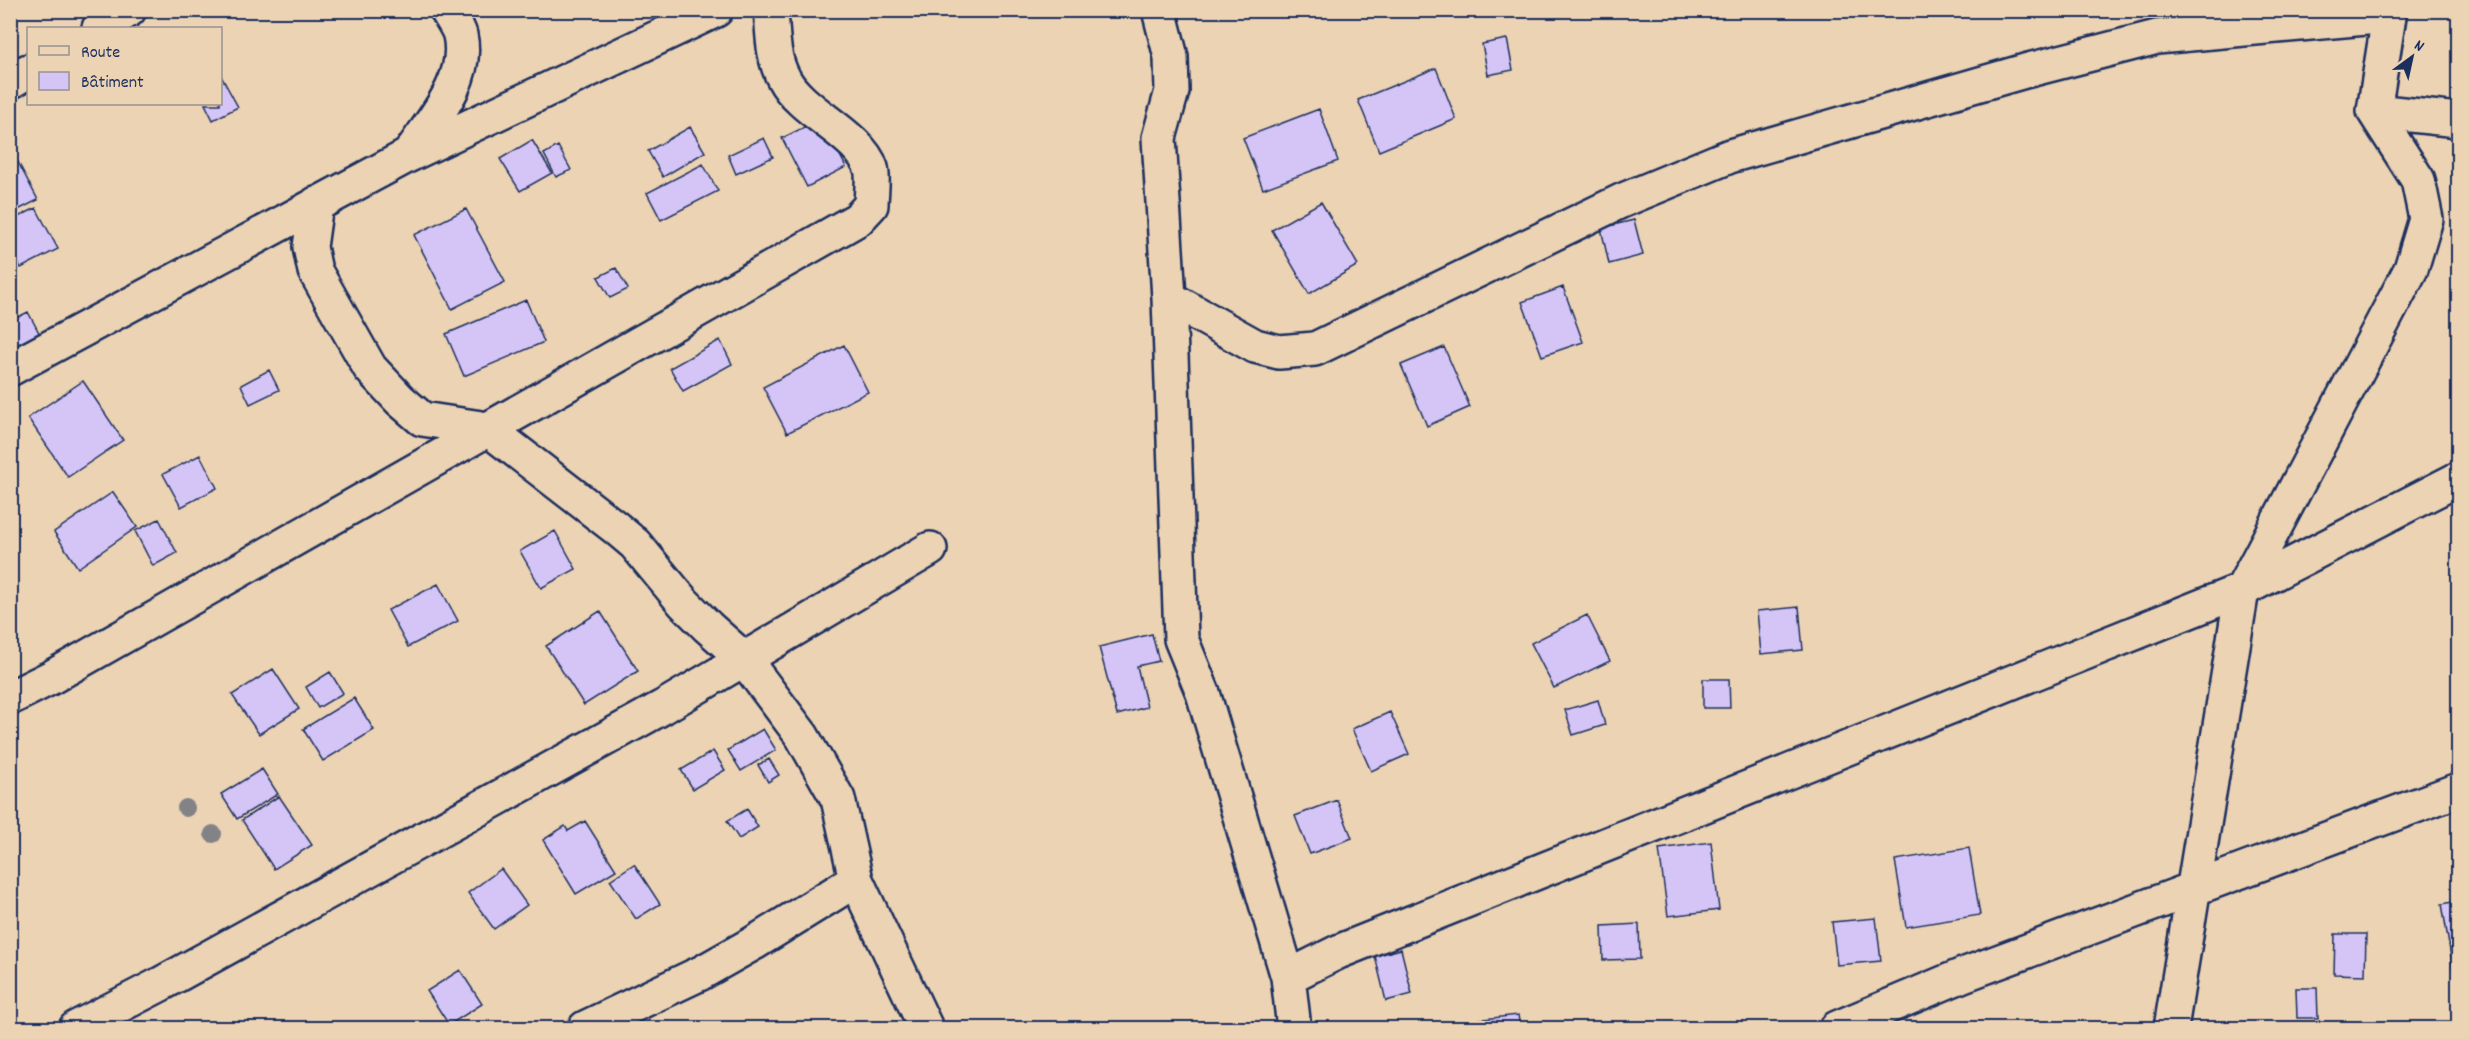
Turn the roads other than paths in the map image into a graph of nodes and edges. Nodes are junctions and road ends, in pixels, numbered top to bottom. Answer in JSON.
{"nodes":[{"id":1,"x":129,"y":10,"type":"edge"},
{"id":2,"x":447,"y":10,"type":"edge"},
{"id":3,"x":716,"y":10,"type":"edge"},
{"id":4,"x":771,"y":10,"type":"edge"},
{"id":5,"x":1159,"y":10,"type":"edge"},
{"id":6,"x":2389,"y":13,"type":"edge"},
{"id":7,"x":101,"y":27,"type":"edge"},
{"id":8,"x":27,"y":72,"type":"edge"},
{"id":9,"x":10,"y":82,"type":"edge"},
{"id":10,"x":2374,"y":111,"type":"junction"},
{"id":11,"x":2458,"y":120,"type":"edge"},
{"id":12,"x":409,"y":156,"type":"junction"},
{"id":13,"x":316,"y":204,"type":"junction"},
{"id":14,"x":1169,"y":298,"type":"junction"},
{"id":15,"x":10,"y":369,"type":"edge"},
{"id":16,"x":488,"y":429,"type":"junction"},
{"id":17,"x":2458,"y":479,"type":"edge"},
{"id":18,"x":930,"y":549,"type":"dead end"},
{"id":19,"x":2242,"y":590,"type":"junction"},
{"id":20,"x":744,"y":659,"type":"junction"},
{"id":21,"x":10,"y":698,"type":"edge"},
{"id":22,"x":2458,"y":790,"type":"edge"},
{"id":23,"x":856,"y":880,"type":"junction"},
{"id":24,"x":2192,"y":888,"type":"junction"},
{"id":25,"x":1288,"y":977,"type":"junction"},
{"id":26,"x":76,"y":1029,"type":"edge"},
{"id":27,"x":585,"y":1029,"type":"edge"},
{"id":28,"x":926,"y":1029,"type":"edge"},
{"id":29,"x":1294,"y":1029,"type":"edge"},
{"id":30,"x":1838,"y":1029,"type":"edge"},
{"id":31,"x":2171,"y":1029,"type":"edge"}],
"edges":[{"from":1,"to":7,"type":"street"},
{"from":2,"to":12,"type":"street"},
{"from":3,"to":12,"type":"street"},
{"from":4,"to":16,"type":"street"},
{"from":5,"to":14,"type":"street"},
{"from":6,"to":10,"type":"street"},
{"from":6,"to":14,"type":"street"},
{"from":8,"to":9,"type":"street"},
{"from":10,"to":11,"type":"street"},
{"from":10,"to":19,"type":"street"},
{"from":12,"to":13,"type":"street"},
{"from":13,"to":15,"type":"street"},
{"from":13,"to":16,"type":"street"},
{"from":14,"to":25,"type":"street"},
{"from":16,"to":20,"type":"street"},
{"from":16,"to":21,"type":"street"},
{"from":17,"to":19,"type":"street"},
{"from":18,"to":20,"type":"street"},
{"from":19,"to":24,"type":"street"},
{"from":19,"to":25,"type":"street"},
{"from":20,"to":23,"type":"street"},
{"from":20,"to":26,"type":"street"},
{"from":22,"to":24,"type":"street"},
{"from":23,"to":27,"type":"street"},
{"from":23,"to":28,"type":"street"},
{"from":24,"to":30,"type":"street"},
{"from":24,"to":31,"type":"street"},
{"from":25,"to":29,"type":"street"}]}
